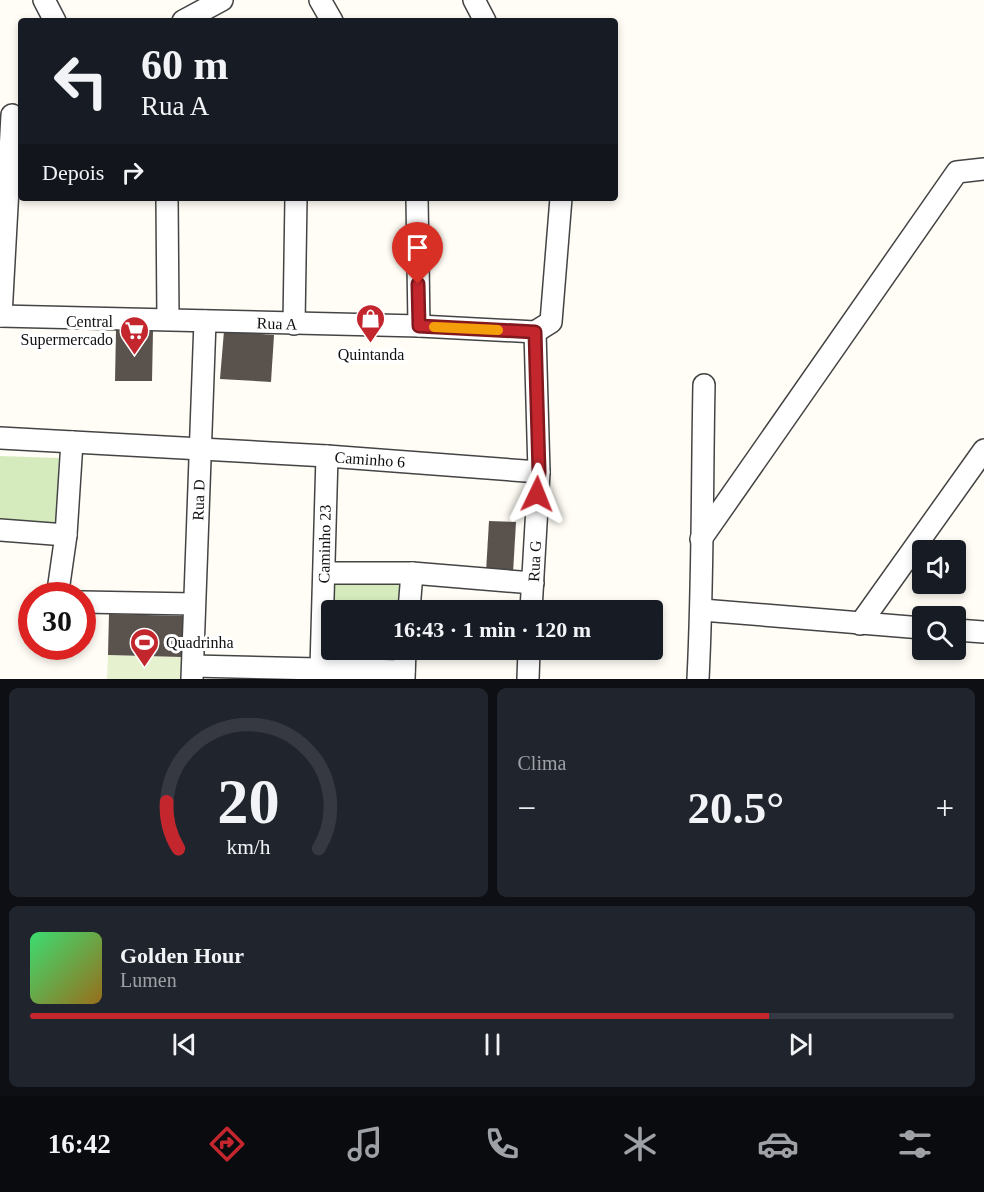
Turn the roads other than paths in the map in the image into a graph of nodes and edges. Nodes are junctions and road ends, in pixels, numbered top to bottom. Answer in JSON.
{"nodes":[{"id":1,"x":44,"y":0,"type":"edge"},
{"id":2,"x":222,"y":0,"type":"edge"},
{"id":3,"x":320,"y":0,"type":"edge"},
{"id":4,"x":474,"y":0,"type":"edge"},
{"id":5,"x":53,"y":18,"type":"edge"},
{"id":6,"x":190,"y":18,"type":"edge"},
{"id":7,"x":330,"y":18,"type":"edge"},
{"id":8,"x":483,"y":18,"type":"edge"},
{"id":9,"x":11,"y":115,"type":"edge"},
{"id":10,"x":984,"y":169,"type":"edge"},
{"id":11,"x":167,"y":201,"type":"edge"},
{"id":12,"x":296,"y":201,"type":"edge"},
{"id":13,"x":417,"y":201,"type":"edge"},
{"id":14,"x":561,"y":201,"type":"edge"},
{"id":15,"x":0,"y":316,"type":"edge"},
{"id":16,"x":168,"y":319,"type":"junction"},
{"id":17,"x":205,"y":321,"type":"junction"},
{"id":18,"x":294,"y":324,"type":"junction"},
{"id":19,"x":419,"y":326,"type":"junction"},
{"id":20,"x":543,"y":327,"type":"junction"},
{"id":21,"x":704,"y":385,"type":"dead end"},
{"id":22,"x":0,"y":438,"type":"edge"},
{"id":23,"x":72,"y":442,"type":"junction"},
{"id":24,"x":200,"y":449,"type":"junction"},
{"id":25,"x":984,"y":450,"type":"edge"},
{"id":26,"x":327,"y":456,"type":"junction"},
{"id":27,"x":539,"y":472,"type":"junction"},
{"id":28,"x":0,"y":530,"type":"edge"},
{"id":29,"x":66,"y":535,"type":"junction"},
{"id":30,"x":701,"y":539,"type":"junction"},
{"id":31,"x":324,"y":573,"type":"junction"},
{"id":32,"x":412,"y":573,"type":"junction"},
{"id":33,"x":59,"y":582,"type":"edge"},
{"id":34,"x":533,"y":583,"type":"junction"},
{"id":35,"x":410,"y":600,"type":"edge"},
{"id":36,"x":532,"y":600,"type":"edge"},
{"id":37,"x":96,"y":603,"type":"edge"},
{"id":38,"x":194,"y":604,"type":"junction"},
{"id":39,"x":702,"y":610,"type":"junction"},
{"id":40,"x":860,"y":624,"type":"junction"},
{"id":41,"x":912,"y":627,"type":"edge"},
{"id":42,"x":966,"y":631,"type":"edge"},
{"id":43,"x":984,"y":632,"type":"edge"},
{"id":44,"x":405,"y":660,"type":"edge"},
{"id":45,"x":529,"y":660,"type":"edge"},
{"id":46,"x":321,"y":669,"type":"junction"},
{"id":47,"x":193,"y":673,"type":"edge"},
{"id":48,"x":404,"y":675,"type":"edge"},
{"id":49,"x":528,"y":679,"type":"edge"},
{"id":50,"x":698,"y":679,"type":"edge"}],
"edges":[{"from":1,"to":5,"type":"street"},
{"from":2,"to":6,"type":"street"},
{"from":3,"to":7,"type":"street"},
{"from":4,"to":8,"type":"street"},
{"from":9,"to":15,"type":"street"},
{"from":10,"to":30,"type":"street"},
{"from":11,"to":16,"type":"street"},
{"from":12,"to":18,"type":"street"},
{"from":13,"to":19,"type":"street"},
{"from":14,"to":20,"type":"street","name":"Rua G"},
{"from":15,"to":16,"type":"street","name":"Rua A"},
{"from":16,"to":17,"type":"street","name":"Rua A"},
{"from":17,"to":18,"type":"street","name":"Rua A"},
{"from":17,"to":24,"type":"street","name":"Rua D"},
{"from":18,"to":19,"type":"street","name":"Rua A"},
{"from":19,"to":20,"type":"street","name":"Rua A"},
{"from":20,"to":27,"type":"street","name":"Rua G"},
{"from":21,"to":30,"type":"street"},
{"from":22,"to":23,"type":"street","name":"Caminho 6"},
{"from":23,"to":24,"type":"street","name":"Caminho 6"},
{"from":23,"to":29,"type":"street"},
{"from":24,"to":26,"type":"street","name":"Caminho 6"},
{"from":24,"to":38,"type":"street","name":"Rua D"},
{"from":25,"to":40,"type":"street"},
{"from":26,"to":27,"type":"street","name":"Caminho 6"},
{"from":26,"to":31,"type":"street","name":"Caminho 23"},
{"from":27,"to":34,"type":"street","name":"Rua G"},
{"from":28,"to":29,"type":"street"},
{"from":29,"to":33,"type":"street"},
{"from":30,"to":39,"type":"street"},
{"from":31,"to":32,"type":"street"},
{"from":31,"to":46,"type":"street","name":"Caminho 23"},
{"from":32,"to":34,"type":"street"},
{"from":32,"to":35,"type":"street"},
{"from":34,"to":36,"type":"street","name":"Rua G"},
{"from":37,"to":38,"type":"street"},
{"from":38,"to":47,"type":"street","name":"Rua D"},
{"from":39,"to":40,"type":"street"},
{"from":39,"to":50,"type":"street"},
{"from":40,"to":41,"type":"street"},
{"from":42,"to":43,"type":"street"},
{"from":44,"to":48,"type":"street"},
{"from":45,"to":49,"type":"street"},
{"from":46,"to":47,"type":"street"},
{"from":46,"to":48,"type":"street"}]}
